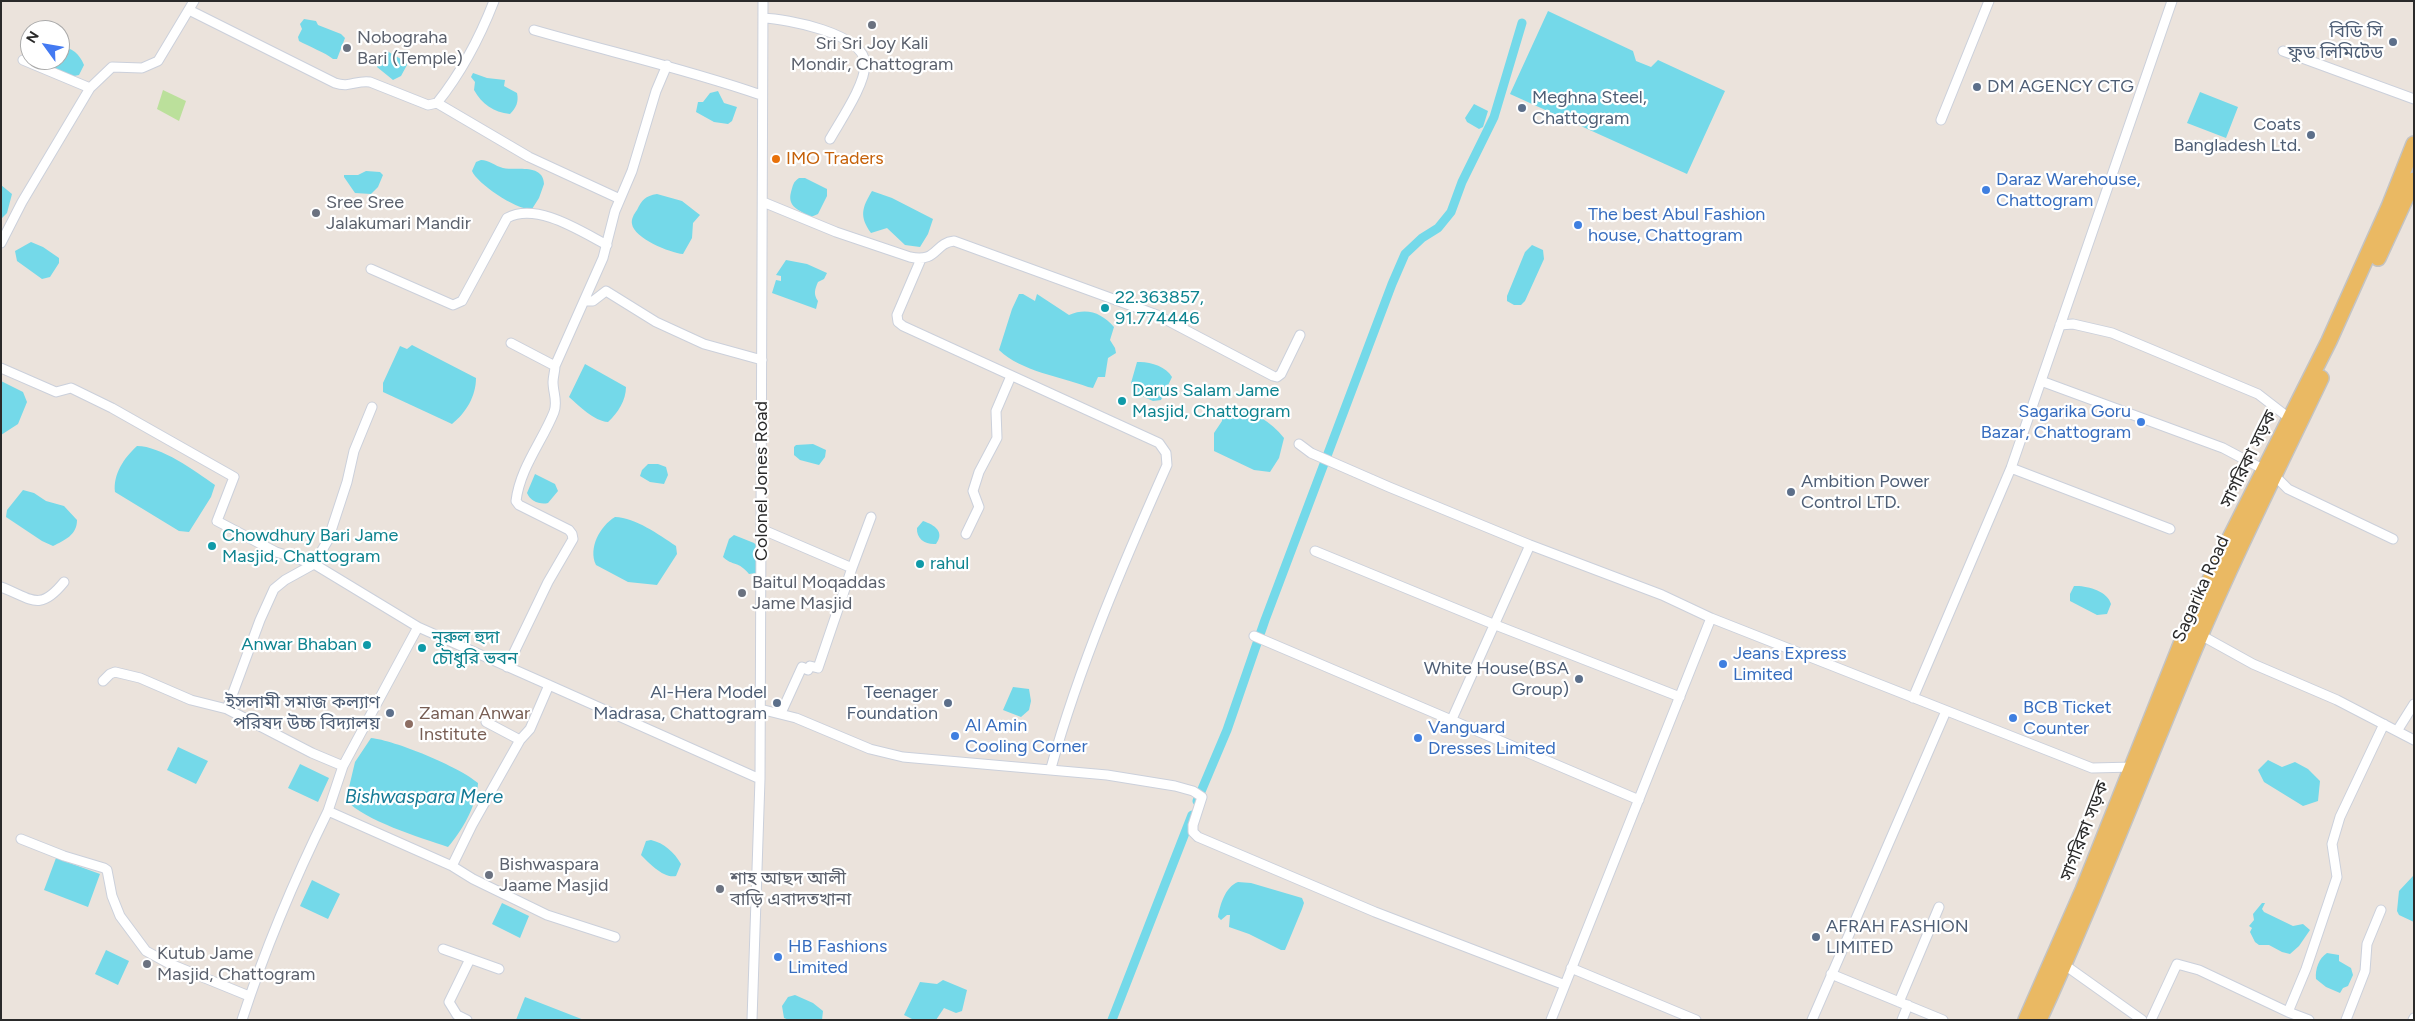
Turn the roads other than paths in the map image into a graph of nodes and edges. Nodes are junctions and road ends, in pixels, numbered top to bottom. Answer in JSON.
{"nodes":[{"id":1,"x":494,"y":1,"type":"edge"},
{"id":2,"x":763,"y":1,"type":"edge"},
{"id":3,"x":1990,"y":1,"type":"edge"},
{"id":4,"x":2172,"y":1,"type":"edge"},
{"id":5,"x":191,"y":5,"type":"edge"},
{"id":6,"x":763,"y":18,"type":"junction"},
{"id":7,"x":534,"y":30,"type":"dead end"},
{"id":8,"x":2284,"y":51,"type":"dead end"},
{"id":9,"x":666,"y":65,"type":"junction"},
{"id":10,"x":47,"y":70,"type":"edge"},
{"id":11,"x":90,"y":88,"type":"junction"},
{"id":12,"x":761,"y":95,"type":"junction"},
{"id":13,"x":2414,"y":99,"type":"edge"},
{"id":14,"x":437,"y":104,"type":"junction"},
{"id":15,"x":1940,"y":120,"type":"dead end"},
{"id":16,"x":830,"y":139,"type":"dead end"},
{"id":17,"x":2414,"y":144,"type":"edge"},
{"id":18,"x":2409,"y":180,"type":"edge"},
{"id":19,"x":620,"y":199,"type":"junction"},
{"id":20,"x":763,"y":202,"type":"junction"},
{"id":21,"x":1,"y":243,"type":"edge"},
{"id":22,"x":607,"y":245,"type":"junction"},
{"id":23,"x":921,"y":260,"type":"junction"},
{"id":24,"x":371,"y":269,"type":"dead end"},
{"id":25,"x":586,"y":301,"type":"junction"},
{"id":26,"x":2060,"y":325,"type":"junction"},
{"id":27,"x":1300,"y":335,"type":"dead end"},
{"id":28,"x":511,"y":343,"type":"dead end"},
{"id":29,"x":762,"y":360,"type":"junction"},
{"id":30,"x":556,"y":366,"type":"junction"},
{"id":31,"x":1,"y":368,"type":"edge"},
{"id":32,"x":1011,"y":376,"type":"junction"},
{"id":33,"x":2041,"y":381,"type":"junction"},
{"id":34,"x":372,"y":407,"type":"dead end"},
{"id":35,"x":2289,"y":418,"type":"junction"},
{"id":36,"x":1299,"y":444,"type":"dead end"},
{"id":37,"x":2011,"y":468,"type":"junction"},
{"id":38,"x":2270,"y":472,"type":"junction"},
{"id":39,"x":871,"y":517,"type":"dead end"},
{"id":40,"x":761,"y":529,"type":"junction"},
{"id":41,"x":2170,"y":529,"type":"dead end"},
{"id":42,"x":966,"y":534,"type":"dead end"},
{"id":43,"x":2393,"y":539,"type":"dead end"},
{"id":44,"x":1530,"y":545,"type":"junction"},
{"id":45,"x":1315,"y":551,"type":"dead end"},
{"id":46,"x":314,"y":564,"type":"junction"},
{"id":47,"x":852,"y":568,"type":"junction"},
{"id":48,"x":64,"y":582,"type":"dead end"},
{"id":49,"x":1,"y":587,"type":"edge"},
{"id":50,"x":1711,"y":618,"type":"junction"},
{"id":51,"x":1493,"y":624,"type":"junction"},
{"id":52,"x":418,"y":627,"type":"junction"},
{"id":53,"x":2194,"y":632,"type":"junction"},
{"id":54,"x":1254,"y":636,"type":"dead end"},
{"id":55,"x":507,"y":667,"type":"junction"},
{"id":56,"x":103,"y":682,"type":"dead end"},
{"id":57,"x":550,"y":685,"type":"junction"},
{"id":58,"x":1680,"y":697,"type":"junction"},
{"id":59,"x":1913,"y":698,"type":"junction"},
{"id":60,"x":2414,"y":704,"type":"edge"},
{"id":61,"x":227,"y":709,"type":"junction"},
{"id":62,"x":760,"y":709,"type":"junction"},
{"id":63,"x":1946,"y":712,"type":"junction"},
{"id":64,"x":782,"y":713,"type":"junction"},
{"id":65,"x":1452,"y":719,"type":"junction"},
{"id":66,"x":486,"y":722,"type":"dead end"},
{"id":67,"x":2384,"y":724,"type":"junction"},
{"id":68,"x":2397,"y":731,"type":"junction"},
{"id":69,"x":520,"y":740,"type":"junction"},
{"id":70,"x":2414,"y":740,"type":"edge"},
{"id":71,"x":343,"y":766,"type":"junction"},
{"id":72,"x":1051,"y":768,"type":"junction"},
{"id":73,"x":2138,"y":768,"type":"junction"},
{"id":74,"x":760,"y":778,"type":"junction"},
{"id":75,"x":1639,"y":800,"type":"junction"},
{"id":76,"x":328,"y":811,"type":"junction"},
{"id":77,"x":21,"y":840,"type":"dead end"},
{"id":78,"x":452,"y":866,"type":"junction"},
{"id":79,"x":1939,"y":907,"type":"dead end"},
{"id":80,"x":2381,"y":910,"type":"dead end"},
{"id":81,"x":615,"y":938,"type":"dead end"},
{"id":82,"x":443,"y":949,"type":"dead end"},
{"id":83,"x":470,"y":959,"type":"junction"},
{"id":84,"x":2059,"y":961,"type":"junction"},
{"id":85,"x":1571,"y":968,"type":"junction"},
{"id":86,"x":499,"y":970,"type":"dead end"},
{"id":87,"x":1831,"y":974,"type":"junction"},
{"id":88,"x":1564,"y":985,"type":"junction"},
{"id":89,"x":250,"y":996,"type":"junction"},
{"id":90,"x":1903,"y":1004,"type":"junction"},
{"id":91,"x":2288,"y":1012,"type":"junction"},
{"id":92,"x":242,"y":1020,"type":"edge"},
{"id":93,"x":467,"y":1020,"type":"edge"},
{"id":94,"x":752,"y":1020,"type":"edge"},
{"id":95,"x":1550,"y":1020,"type":"edge"},
{"id":96,"x":1696,"y":1020,"type":"edge"},
{"id":97,"x":1812,"y":1020,"type":"edge"},
{"id":98,"x":1902,"y":1020,"type":"edge"},
{"id":99,"x":1943,"y":1020,"type":"edge"},
{"id":100,"x":2026,"y":1020,"type":"edge"},
{"id":101,"x":2039,"y":1020,"type":"edge"},
{"id":102,"x":2142,"y":1020,"type":"edge"},
{"id":103,"x":2151,"y":1020,"type":"edge"},
{"id":104,"x":2309,"y":1020,"type":"edge"},
{"id":105,"x":2346,"y":1020,"type":"edge"}],
"edges":[{"from":1,"to":14,"type":"street"},
{"from":2,"to":6,"type":"street","name":"Colonel Jones Road"},
{"from":3,"to":15,"type":"street"},
{"from":4,"to":26,"type":"street"},
{"from":5,"to":11,"type":"street"},
{"from":5,"to":14,"type":"street"},
{"from":6,"to":12,"type":"street","name":"Colonel Jones Road"},
{"from":6,"to":16,"type":"street"},
{"from":7,"to":9,"type":"street"},
{"from":8,"to":13,"type":"street"},
{"from":9,"to":12,"type":"street"},
{"from":9,"to":19,"type":"street"},
{"from":10,"to":11,"type":"street"},
{"from":11,"to":21,"type":"street"},
{"from":12,"to":20,"type":"street","name":"Colonel Jones Road"},
{"from":14,"to":19,"type":"street"},
{"from":17,"to":18,"type":"main road","name":"সাগরিকা সড়ক"},
{"from":18,"to":35,"type":"main road","name":"সাগরিকা সড়ক"},
{"from":18,"to":38,"type":"main road"},
{"from":19,"to":22,"type":"street"},
{"from":20,"to":23,"type":"street"},
{"from":20,"to":29,"type":"street","name":"Colonel Jones Road"},
{"from":22,"to":24,"type":"street"},
{"from":22,"to":25,"type":"street"},
{"from":23,"to":27,"type":"street"},
{"from":23,"to":32,"type":"street"},
{"from":25,"to":29,"type":"street"},
{"from":25,"to":30,"type":"street"},
{"from":26,"to":33,"type":"street"},
{"from":26,"to":35,"type":"street"},
{"from":28,"to":30,"type":"street"},
{"from":29,"to":40,"type":"street","name":"Colonel Jones Road"},
{"from":30,"to":55,"type":"street"},
{"from":31,"to":46,"type":"street"},
{"from":32,"to":42,"type":"street"},
{"from":32,"to":72,"type":"street"},
{"from":33,"to":37,"type":"street"},
{"from":33,"to":38,"type":"street"},
{"from":34,"to":46,"type":"street"},
{"from":35,"to":38,"type":"main road","name":"সাগরিকা সড়ক"},
{"from":36,"to":44,"type":"street"},
{"from":37,"to":41,"type":"street"},
{"from":37,"to":59,"type":"street"},
{"from":38,"to":43,"type":"street"},
{"from":38,"to":53,"type":"main road","name":"সাগরিকা সড়ক"},
{"from":39,"to":47,"type":"street"},
{"from":40,"to":47,"type":"street"},
{"from":40,"to":62,"type":"street","name":"Colonel Jones Road"},
{"from":44,"to":50,"type":"street"},
{"from":44,"to":51,"type":"street"},
{"from":45,"to":51,"type":"street"},
{"from":46,"to":52,"type":"street"},
{"from":46,"to":61,"type":"street"},
{"from":47,"to":64,"type":"street"},
{"from":48,"to":49,"type":"street"},
{"from":50,"to":58,"type":"street"},
{"from":50,"to":59,"type":"street"},
{"from":51,"to":58,"type":"street"},
{"from":51,"to":65,"type":"street"},
{"from":52,"to":55,"type":"street"},
{"from":52,"to":71,"type":"street"},
{"from":53,"to":67,"type":"street"},
{"from":53,"to":73,"type":"main road","name":"সাগরিকা সড়ক"},
{"from":54,"to":65,"type":"street"},
{"from":55,"to":57,"type":"street"},
{"from":56,"to":61,"type":"street"},
{"from":57,"to":69,"type":"street"},
{"from":57,"to":74,"type":"street"},
{"from":58,"to":75,"type":"street"},
{"from":59,"to":63,"type":"street"},
{"from":60,"to":68,"type":"street"},
{"from":61,"to":71,"type":"street"},
{"from":62,"to":64,"type":"street"},
{"from":62,"to":74,"type":"street","name":"Colonel Jones Road"},
{"from":63,"to":73,"type":"street"},
{"from":63,"to":87,"type":"street"},
{"from":64,"to":72,"type":"street"},
{"from":65,"to":75,"type":"street"},
{"from":66,"to":69,"type":"street"},
{"from":67,"to":68,"type":"street"},
{"from":67,"to":91,"type":"street"},
{"from":68,"to":70,"type":"street"},
{"from":69,"to":78,"type":"street"},
{"from":71,"to":76,"type":"street"},
{"from":72,"to":88,"type":"street"},
{"from":73,"to":84,"type":"main road","name":"সাগরিকা সড়ক"},
{"from":74,"to":94,"type":"street","name":"Colonel Jones Road"},
{"from":75,"to":85,"type":"street"},
{"from":76,"to":78,"type":"street"},
{"from":76,"to":89,"type":"street"},
{"from":77,"to":89,"type":"street"},
{"from":78,"to":81,"type":"street"},
{"from":79,"to":90,"type":"street"},
{"from":80,"to":105,"type":"street"},
{"from":82,"to":83,"type":"street"},
{"from":83,"to":86,"type":"street"},
{"from":83,"to":93,"type":"street"},
{"from":84,"to":100,"type":"main road"},
{"from":84,"to":101,"type":"main road"},
{"from":84,"to":102,"type":"street"},
{"from":85,"to":88,"type":"street"},
{"from":85,"to":96,"type":"street"},
{"from":87,"to":90,"type":"street"},
{"from":87,"to":97,"type":"street"},
{"from":88,"to":95,"type":"street"},
{"from":89,"to":92,"type":"street"},
{"from":90,"to":98,"type":"street"},
{"from":90,"to":99,"type":"street"},
{"from":91,"to":103,"type":"street"},
{"from":91,"to":104,"type":"street"}]}
